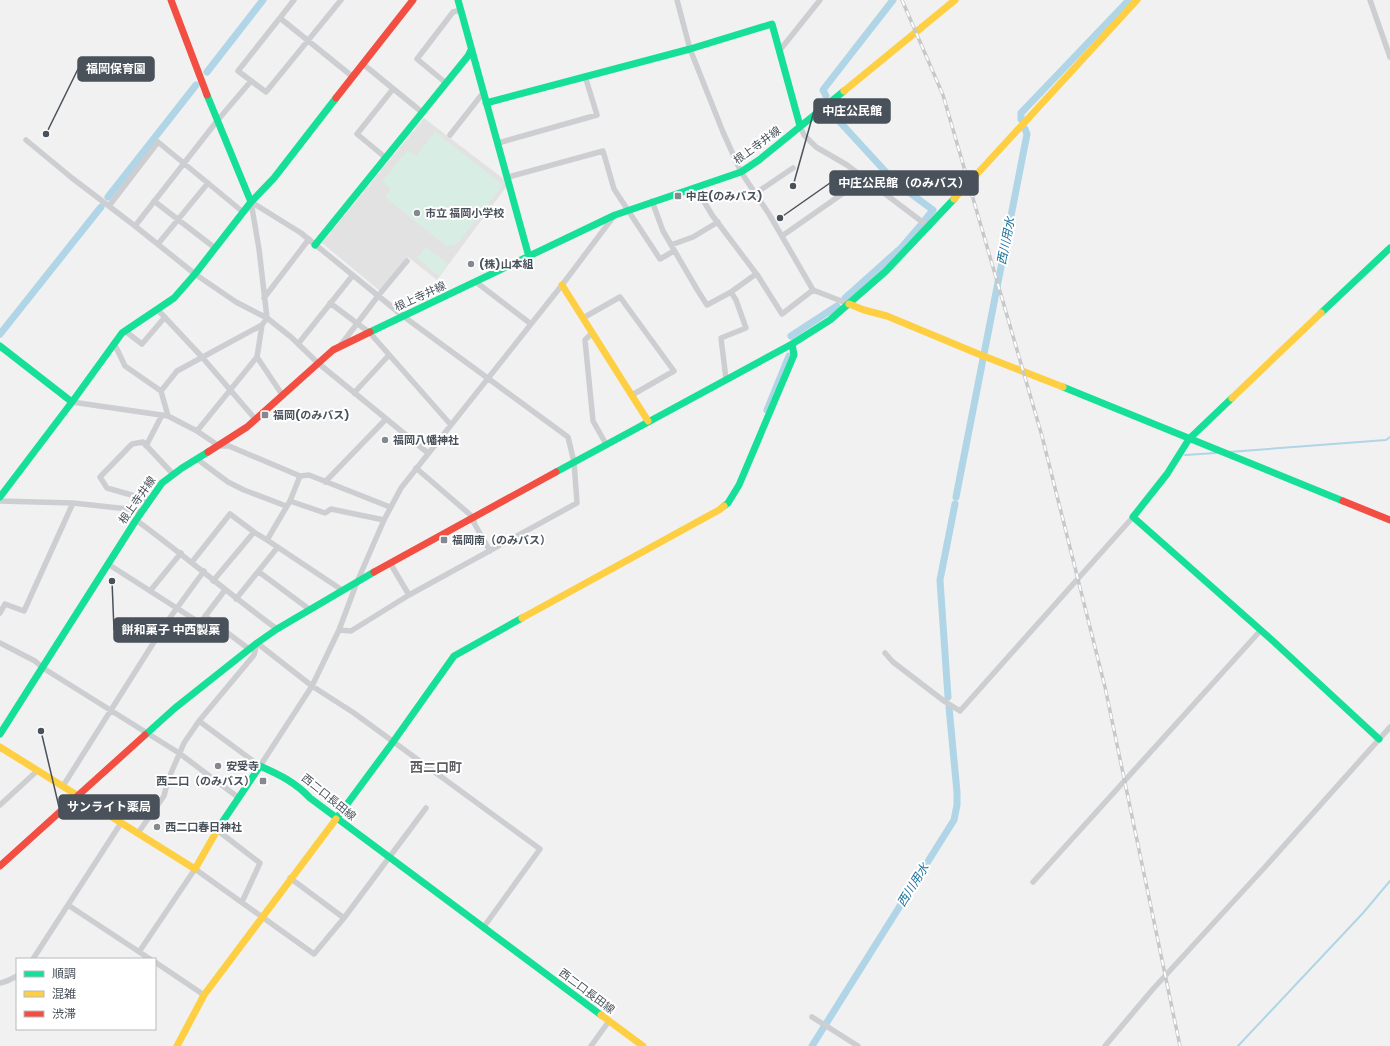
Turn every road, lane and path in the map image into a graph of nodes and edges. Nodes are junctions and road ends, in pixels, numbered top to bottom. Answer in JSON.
{"nodes":[{"id":1,"x":171,"y":0,"type":"edge"},
{"id":2,"x":294,"y":0,"type":"edge"},
{"id":3,"x":341,"y":0,"type":"edge"},
{"id":4,"x":413,"y":0,"type":"edge"},
{"id":5,"x":458,"y":0,"type":"edge"},
{"id":6,"x":677,"y":0,"type":"edge"},
{"id":7,"x":820,"y":0,"type":"edge"},
{"id":8,"x":955,"y":0,"type":"edge"},
{"id":9,"x":1137,"y":0,"type":"edge"},
{"id":10,"x":1370,"y":0,"type":"edge"},
{"id":11,"x":461,"y":10,"type":"junction"},
{"id":12,"x":280,"y":18,"type":"junction"},
{"id":13,"x":308,"y":40,"type":"junction"},
{"id":14,"x":690,"y":49,"type":"junction"},
{"id":15,"x":471,"y":50,"type":"junction"},
{"id":16,"x":780,"y":50,"type":"junction"},
{"id":17,"x":1390,"y":57,"type":"edge"},
{"id":18,"x":363,"y":64,"type":"junction"},
{"id":19,"x":585,"y":76,"type":"junction"},
{"id":20,"x":353,"y":77,"type":"junction"},
{"id":21,"x":251,"y":81,"type":"junction"},
{"id":22,"x":446,"y":83,"type":"junction"},
{"id":23,"x":393,"y":89,"type":"junction"},
{"id":24,"x":484,"y":93,"type":"junction"},
{"id":25,"x":486,"y":103,"type":"junction"},
{"id":26,"x":423,"y":113,"type":"junction"},
{"id":27,"x":218,"y":121,"type":"junction"},
{"id":28,"x":800,"y":126,"type":"junction"},
{"id":29,"x":450,"y":135,"type":"dead end"},
{"id":30,"x":26,"y":140,"type":"dead end"},
{"id":31,"x":498,"y":143,"type":"junction"},
{"id":32,"x":386,"y":158,"type":"junction"},
{"id":33,"x":184,"y":163,"type":"junction"},
{"id":34,"x":793,"y":168,"type":"dead end"},
{"id":35,"x":741,"y":172,"type":"junction"},
{"id":36,"x":508,"y":177,"type":"junction"},
{"id":37,"x":865,"y":178,"type":"junction"},
{"id":38,"x":208,"y":183,"type":"junction"},
{"id":39,"x":696,"y":188,"type":"junction"},
{"id":40,"x":756,"y":193,"type":"junction"},
{"id":41,"x":154,"y":201,"type":"junction"},
{"id":42,"x":652,"y":201,"type":"junction"},
{"id":43,"x":251,"y":202,"type":"junction"},
{"id":44,"x":109,"y":206,"type":"junction"},
{"id":45,"x":628,"y":210,"type":"junction"},
{"id":46,"x":243,"y":212,"type":"junction"},
{"id":47,"x":615,"y":214,"type":"junction"},
{"id":48,"x":178,"y":219,"type":"junction"},
{"id":49,"x":718,"y":222,"type":"junction"},
{"id":50,"x":135,"y":226,"type":"junction"},
{"id":51,"x":929,"y":227,"type":"junction"},
{"id":52,"x":782,"y":236,"type":"junction"},
{"id":53,"x":309,"y":239,"type":"junction"},
{"id":54,"x":158,"y":244,"type":"junction"},
{"id":55,"x":315,"y":245,"type":"junction"},
{"id":56,"x":671,"y":245,"type":"junction"},
{"id":57,"x":215,"y":248,"type":"junction"},
{"id":58,"x":1390,"y":248,"type":"edge"},
{"id":59,"x":674,"y":251,"type":"junction"},
{"id":60,"x":529,"y":257,"type":"junction"},
{"id":61,"x":407,"y":261,"type":"dead end"},
{"id":62,"x":195,"y":274,"type":"junction"},
{"id":63,"x":756,"y":274,"type":"junction"},
{"id":64,"x":353,"y":275,"type":"junction"},
{"id":65,"x":476,"y":282,"type":"junction"},
{"id":66,"x":562,"y":285,"type":"junction"},
{"id":67,"x":813,"y":290,"type":"junction"},
{"id":68,"x":731,"y":292,"type":"junction"},
{"id":69,"x":378,"y":296,"type":"junction"},
{"id":70,"x":264,"y":298,"type":"junction"},
{"id":71,"x":330,"y":304,"type":"junction"},
{"id":72,"x":849,"y":304,"type":"junction"},
{"id":73,"x":157,"y":309,"type":"junction"},
{"id":74,"x":403,"y":316,"type":"junction"},
{"id":75,"x":165,"y":317,"type":"junction"},
{"id":76,"x":267,"y":318,"type":"junction"},
{"id":77,"x":583,"y":318,"type":"junction"},
{"id":78,"x":357,"y":323,"type":"junction"},
{"id":79,"x":531,"y":324,"type":"junction"},
{"id":80,"x":262,"y":325,"type":"junction"},
{"id":81,"x":125,"y":331,"type":"junction"},
{"id":82,"x":370,"y":333,"type":"junction"},
{"id":83,"x":592,"y":333,"type":"junction"},
{"id":84,"x":114,"y":343,"type":"junction"},
{"id":85,"x":298,"y":344,"type":"junction"},
{"id":86,"x":792,"y":344,"type":"junction"},
{"id":87,"x":0,"y":346,"type":"edge"},
{"id":88,"x":338,"y":348,"type":"junction"},
{"id":89,"x":389,"y":355,"type":"junction"},
{"id":90,"x":202,"y":357,"type":"junction"},
{"id":91,"x":257,"y":357,"type":"junction"},
{"id":92,"x":318,"y":363,"type":"junction"},
{"id":93,"x":726,"y":378,"type":"junction"},
{"id":94,"x":488,"y":379,"type":"junction"},
{"id":95,"x":230,"y":390,"type":"junction"},
{"id":96,"x":161,"y":391,"type":"junction"},
{"id":97,"x":354,"y":393,"type":"junction"},
{"id":98,"x":632,"y":395,"type":"junction"},
{"id":99,"x":283,"y":396,"type":"junction"},
{"id":100,"x":72,"y":402,"type":"junction"},
{"id":101,"x":165,"y":415,"type":"junction"},
{"id":102,"x":386,"y":419,"type":"junction"},
{"id":103,"x":256,"y":420,"type":"junction"},
{"id":104,"x":648,"y":421,"type":"junction"},
{"id":105,"x":451,"y":425,"type":"junction"},
{"id":106,"x":197,"y":431,"type":"junction"},
{"id":107,"x":1189,"y":439,"type":"junction"},
{"id":108,"x":606,"y":444,"type":"junction"},
{"id":109,"x":146,"y":446,"type":"junction"},
{"id":110,"x":219,"y":446,"type":"junction"},
{"id":111,"x":428,"y":453,"type":"junction"},
{"id":112,"x":197,"y":459,"type":"junction"},
{"id":113,"x":574,"y":462,"type":"junction"},
{"id":114,"x":416,"y":468,"type":"junction"},
{"id":115,"x":173,"y":474,"type":"junction"},
{"id":116,"x":300,"y":476,"type":"junction"},
{"id":117,"x":325,"y":482,"type":"junction"},
{"id":118,"x":0,"y":496,"type":"edge"},
{"id":119,"x":149,"y":500,"type":"junction"},
{"id":120,"x":0,"y":501,"type":"edge"},
{"id":121,"x":290,"y":501,"type":"junction"},
{"id":122,"x":73,"y":503,"type":"junction"},
{"id":123,"x":286,"y":506,"type":"junction"},
{"id":124,"x":390,"y":507,"type":"junction"},
{"id":125,"x":141,"y":512,"type":"junction"},
{"id":126,"x":1133,"y":517,"type":"junction"},
{"id":127,"x":474,"y":518,"type":"junction"},
{"id":128,"x":136,"y":520,"type":"junction"},
{"id":129,"x":384,"y":520,"type":"junction"},
{"id":130,"x":1390,"y":520,"type":"edge"},
{"id":131,"x":254,"y":532,"type":"junction"},
{"id":132,"x":267,"y":540,"type":"junction"},
{"id":133,"x":277,"y":548,"type":"junction"},
{"id":134,"x":490,"y":550,"type":"junction"},
{"id":135,"x":181,"y":553,"type":"junction"},
{"id":136,"x":192,"y":562,"type":"junction"},
{"id":137,"x":390,"y":563,"type":"junction"},
{"id":138,"x":108,"y":564,"type":"junction"},
{"id":139,"x":204,"y":571,"type":"junction"},
{"id":140,"x":258,"y":572,"type":"junction"},
{"id":141,"x":213,"y":581,"type":"junction"},
{"id":142,"x":357,"y":582,"type":"junction"},
{"id":143,"x":226,"y":590,"type":"junction"},
{"id":144,"x":342,"y":590,"type":"junction"},
{"id":145,"x":150,"y":591,"type":"junction"},
{"id":146,"x":409,"y":595,"type":"junction"},
{"id":147,"x":236,"y":599,"type":"junction"},
{"id":148,"x":176,"y":608,"type":"junction"},
{"id":149,"x":308,"y":609,"type":"junction"},
{"id":150,"x":0,"y":613,"type":"edge"},
{"id":151,"x":204,"y":616,"type":"junction"},
{"id":152,"x":277,"y":630,"type":"junction"},
{"id":153,"x":338,"y":630,"type":"junction"},
{"id":154,"x":1261,"y":630,"type":"junction"},
{"id":155,"x":0,"y":643,"type":"edge"},
{"id":156,"x":257,"y":643,"type":"junction"},
{"id":157,"x":249,"y":649,"type":"junction"},
{"id":158,"x":885,"y":653,"type":"dead end"},
{"id":159,"x":43,"y":668,"type":"junction"},
{"id":160,"x":312,"y":686,"type":"junction"},
{"id":161,"x":110,"y":710,"type":"junction"},
{"id":162,"x":199,"y":721,"type":"junction"},
{"id":163,"x":1390,"y":727,"type":"edge"},
{"id":164,"x":146,"y":733,"type":"junction"},
{"id":165,"x":0,"y":734,"type":"edge"},
{"id":166,"x":1379,"y":739,"type":"junction"},
{"id":167,"x":393,"y":742,"type":"junction"},
{"id":168,"x":0,"y":747,"type":"edge"},
{"id":169,"x":179,"y":753,"type":"junction"},
{"id":170,"x":260,"y":766,"type":"junction"},
{"id":171,"x":37,"y":771,"type":"junction"},
{"id":172,"x":63,"y":786,"type":"junction"},
{"id":173,"x":78,"y":796,"type":"junction"},
{"id":174,"x":239,"y":798,"type":"junction"},
{"id":175,"x":0,"y":805,"type":"edge"},
{"id":176,"x":426,"y":808,"type":"dead end"},
{"id":177,"x":336,"y":818,"type":"junction"},
{"id":178,"x":121,"y":823,"type":"junction"},
{"id":179,"x":217,"y":830,"type":"junction"},
{"id":180,"x":138,"y":833,"type":"junction"},
{"id":181,"x":389,"y":857,"type":"junction"},
{"id":182,"x":0,"y":866,"type":"edge"},
{"id":183,"x":195,"y":869,"type":"junction"},
{"id":184,"x":290,"y":878,"type":"junction"},
{"id":185,"x":1033,"y":882,"type":"dead end"},
{"id":186,"x":242,"y":902,"type":"junction"},
{"id":187,"x":68,"y":905,"type":"junction"},
{"id":188,"x":262,"y":917,"type":"junction"},
{"id":189,"x":344,"y":918,"type":"junction"},
{"id":190,"x":484,"y":928,"type":"junction"},
{"id":191,"x":139,"y":952,"type":"junction"},
{"id":192,"x":34,"y":958,"type":"edge"},
{"id":193,"x":148,"y":958,"type":"edge"},
{"id":194,"x":156,"y":963,"type":"edge"},
{"id":195,"x":16,"y":976,"type":"edge"},
{"id":196,"x":0,"y":983,"type":"edge"},
{"id":197,"x":204,"y":995,"type":"junction"},
{"id":198,"x":812,"y":1017,"type":"dead end"},
{"id":199,"x":609,"y":1021,"type":"junction"},
{"id":200,"x":177,"y":1046,"type":"edge"},
{"id":201,"x":591,"y":1046,"type":"edge"},
{"id":202,"x":643,"y":1046,"type":"edge"},
{"id":203,"x":858,"y":1046,"type":"edge"},
{"id":204,"x":1106,"y":1046,"type":"edge"}],
"edges":[{"from":1,"to":27,"type":"street"},
{"from":2,"to":12,"type":"street"},
{"from":3,"to":13,"type":"street"},
{"from":4,"to":18,"type":"street"},
{"from":5,"to":11,"type":"street"},
{"from":6,"to":14,"type":"street"},
{"from":7,"to":16,"type":"street"},
{"from":8,"to":28,"type":"street","name":"根上寺井線"},
{"from":9,"to":51,"type":"street"},
{"from":10,"to":17,"type":"street"},
{"from":11,"to":15,"type":"street"},
{"from":11,"to":22,"type":"street"},
{"from":12,"to":13,"type":"street"},
{"from":12,"to":21,"type":"street"},
{"from":13,"to":20,"type":"street"},
{"from":13,"to":21,"type":"street"},
{"from":14,"to":16,"type":"street"},
{"from":14,"to":19,"type":"street"},
{"from":14,"to":35,"type":"street"},
{"from":15,"to":22,"type":"street"},
{"from":15,"to":24,"type":"street"},
{"from":16,"to":28,"type":"street"},
{"from":18,"to":20,"type":"street"},
{"from":18,"to":23,"type":"street"},
{"from":19,"to":25,"type":"street"},
{"from":19,"to":31,"type":"street"},
{"from":20,"to":43,"type":"street"},
{"from":21,"to":27,"type":"street"},
{"from":22,"to":26,"type":"street"},
{"from":23,"to":26,"type":"street"},
{"from":23,"to":32,"type":"street"},
{"from":24,"to":25,"type":"street"},
{"from":24,"to":29,"type":"street"},
{"from":25,"to":31,"type":"street"},
{"from":26,"to":32,"type":"street"},
{"from":27,"to":33,"type":"street"},
{"from":27,"to":43,"type":"street"},
{"from":28,"to":35,"type":"street","name":"根上寺井線"},
{"from":28,"to":37,"type":"street"},
{"from":30,"to":44,"type":"street"},
{"from":31,"to":36,"type":"street"},
{"from":32,"to":55,"type":"street"},
{"from":33,"to":38,"type":"street"},
{"from":33,"to":41,"type":"street"},
{"from":33,"to":44,"type":"street"},
{"from":34,"to":40,"type":"street"},
{"from":35,"to":39,"type":"street","name":"根上寺井線"},
{"from":35,"to":40,"type":"street"},
{"from":36,"to":45,"type":"street"},
{"from":36,"to":60,"type":"street"},
{"from":37,"to":51,"type":"street"},
{"from":37,"to":52,"type":"street"},
{"from":38,"to":46,"type":"street"},
{"from":38,"to":48,"type":"street"},
{"from":39,"to":42,"type":"street","name":"根上寺井線"},
{"from":39,"to":49,"type":"street"},
{"from":40,"to":52,"type":"street"},
{"from":41,"to":48,"type":"street"},
{"from":41,"to":50,"type":"street"},
{"from":42,"to":45,"type":"street","name":"根上寺井線"},
{"from":42,"to":56,"type":"street"},
{"from":43,"to":46,"type":"street"},
{"from":43,"to":53,"type":"street"},
{"from":43,"to":70,"type":"street"},
{"from":44,"to":50,"type":"street"},
{"from":45,"to":47,"type":"street","name":"根上寺井線"},
{"from":45,"to":59,"type":"street"},
{"from":46,"to":57,"type":"street"},
{"from":47,"to":60,"type":"street","name":"根上寺井線"},
{"from":47,"to":66,"type":"street"},
{"from":48,"to":54,"type":"street"},
{"from":48,"to":57,"type":"street"},
{"from":49,"to":56,"type":"street"},
{"from":49,"to":63,"type":"street"},
{"from":50,"to":54,"type":"street"},
{"from":51,"to":72,"type":"street"},
{"from":52,"to":67,"type":"street"},
{"from":53,"to":55,"type":"street"},
{"from":53,"to":70,"type":"street"},
{"from":54,"to":62,"type":"street"},
{"from":55,"to":64,"type":"street"},
{"from":56,"to":59,"type":"street"},
{"from":57,"to":62,"type":"street"},
{"from":58,"to":107,"type":"street"},
{"from":59,"to":68,"type":"street"},
{"from":60,"to":65,"type":"street","name":"根上寺井線"},
{"from":61,"to":69,"type":"street"},
{"from":62,"to":73,"type":"street"},
{"from":62,"to":76,"type":"street"},
{"from":63,"to":67,"type":"street"},
{"from":63,"to":68,"type":"street"},
{"from":64,"to":69,"type":"street"},
{"from":64,"to":71,"type":"street"},
{"from":65,"to":74,"type":"street","name":"根上寺井線"},
{"from":65,"to":79,"type":"street"},
{"from":66,"to":77,"type":"street"},
{"from":66,"to":79,"type":"street"},
{"from":67,"to":72,"type":"street"},
{"from":68,"to":93,"type":"street"},
{"from":69,"to":74,"type":"street"},
{"from":69,"to":78,"type":"street"},
{"from":70,"to":76,"type":"street"},
{"from":71,"to":78,"type":"street"},
{"from":71,"to":85,"type":"street"},
{"from":72,"to":86,"type":"street"},
{"from":72,"to":107,"type":"street"},
{"from":73,"to":75,"type":"street"},
{"from":73,"to":81,"type":"street"},
{"from":74,"to":82,"type":"street","name":"根上寺井線"},
{"from":74,"to":94,"type":"street"},
{"from":75,"to":81,"type":"street"},
{"from":75,"to":90,"type":"street"},
{"from":76,"to":80,"type":"street"},
{"from":76,"to":85,"type":"street"},
{"from":77,"to":83,"type":"street"},
{"from":77,"to":98,"type":"street"},
{"from":78,"to":82,"type":"street"},
{"from":78,"to":88,"type":"street"},
{"from":79,"to":94,"type":"street"},
{"from":80,"to":90,"type":"street"},
{"from":80,"to":91,"type":"street"},
{"from":81,"to":84,"type":"street"},
{"from":82,"to":88,"type":"street","name":"根上寺井線"},
{"from":82,"to":89,"type":"street"},
{"from":83,"to":98,"type":"street"},
{"from":83,"to":108,"type":"street"},
{"from":84,"to":96,"type":"street"},
{"from":84,"to":100,"type":"street"},
{"from":85,"to":92,"type":"street"},
{"from":86,"to":93,"type":"street"},
{"from":86,"to":167,"type":"street"},
{"from":87,"to":100,"type":"street"},
{"from":88,"to":92,"type":"street","name":"根上寺井線"},
{"from":89,"to":97,"type":"street"},
{"from":89,"to":105,"type":"street"},
{"from":90,"to":95,"type":"street"},
{"from":90,"to":96,"type":"street"},
{"from":91,"to":95,"type":"street"},
{"from":91,"to":99,"type":"street"},
{"from":92,"to":97,"type":"street"},
{"from":92,"to":99,"type":"street","name":"根上寺井線"},
{"from":93,"to":104,"type":"street"},
{"from":94,"to":105,"type":"street"},
{"from":94,"to":113,"type":"street"},
{"from":95,"to":103,"type":"street"},
{"from":95,"to":106,"type":"street"},
{"from":96,"to":101,"type":"street"},
{"from":97,"to":102,"type":"street"},
{"from":98,"to":104,"type":"street"},
{"from":99,"to":103,"type":"street","name":"根上寺井線"},
{"from":100,"to":101,"type":"street"},
{"from":100,"to":118,"type":"street"},
{"from":101,"to":106,"type":"street"},
{"from":101,"to":109,"type":"street"},
{"from":102,"to":111,"type":"street"},
{"from":102,"to":117,"type":"street"},
{"from":103,"to":110,"type":"street","name":"根上寺井線"},
{"from":104,"to":108,"type":"street"},
{"from":105,"to":111,"type":"street"},
{"from":106,"to":110,"type":"street"},
{"from":107,"to":126,"type":"street"},
{"from":107,"to":130,"type":"street"},
{"from":108,"to":113,"type":"street"},
{"from":109,"to":115,"type":"street"},
{"from":109,"to":119,"type":"street"},
{"from":110,"to":112,"type":"street","name":"根上寺井線"},
{"from":110,"to":116,"type":"street"},
{"from":111,"to":114,"type":"street"},
{"from":112,"to":115,"type":"street","name":"根上寺井線"},
{"from":112,"to":123,"type":"street"},
{"from":113,"to":127,"type":"street"},
{"from":113,"to":134,"type":"street"},
{"from":114,"to":124,"type":"street"},
{"from":114,"to":127,"type":"street"},
{"from":115,"to":119,"type":"street","name":"根上寺井線"},
{"from":116,"to":117,"type":"street"},
{"from":116,"to":121,"type":"street"},
{"from":117,"to":124,"type":"street"},
{"from":119,"to":125,"type":"street","name":"根上寺井線"},
{"from":120,"to":122,"type":"street"},
{"from":121,"to":123,"type":"street"},
{"from":121,"to":129,"type":"street"},
{"from":122,"to":125,"type":"street"},
{"from":122,"to":150,"type":"street"},
{"from":123,"to":132,"type":"street"},
{"from":124,"to":129,"type":"street"},
{"from":125,"to":128,"type":"street","name":"根上寺井線"},
{"from":126,"to":154,"type":"street"},
{"from":126,"to":158,"type":"street"},
{"from":127,"to":134,"type":"street"},
{"from":127,"to":137,"type":"street"},
{"from":128,"to":135,"type":"street"},
{"from":128,"to":138,"type":"street","name":"根上寺井線"},
{"from":129,"to":142,"type":"street"},
{"from":131,"to":132,"type":"street"},
{"from":131,"to":136,"type":"street"},
{"from":131,"to":141,"type":"street"},
{"from":132,"to":133,"type":"street"},
{"from":133,"to":140,"type":"street"},
{"from":133,"to":144,"type":"street"},
{"from":134,"to":146,"type":"street"},
{"from":135,"to":136,"type":"street"},
{"from":135,"to":145,"type":"street"},
{"from":136,"to":139,"type":"street"},
{"from":137,"to":142,"type":"street"},
{"from":137,"to":146,"type":"street"},
{"from":138,"to":145,"type":"street"},
{"from":138,"to":159,"type":"street","name":"根上寺井線"},
{"from":139,"to":141,"type":"street"},
{"from":139,"to":148,"type":"street"},
{"from":140,"to":147,"type":"street"},
{"from":140,"to":149,"type":"street"},
{"from":141,"to":143,"type":"street"},
{"from":142,"to":144,"type":"street"},
{"from":142,"to":153,"type":"street"},
{"from":143,"to":147,"type":"street"},
{"from":143,"to":151,"type":"street"},
{"from":144,"to":149,"type":"street"},
{"from":145,"to":148,"type":"street"},
{"from":146,"to":153,"type":"street"},
{"from":147,"to":152,"type":"street"},
{"from":148,"to":151,"type":"street"},
{"from":148,"to":161,"type":"street"},
{"from":149,"to":152,"type":"street"},
{"from":151,"to":157,"type":"street"},
{"from":152,"to":156,"type":"street"},
{"from":153,"to":160,"type":"street"},
{"from":154,"to":166,"type":"street"},
{"from":154,"to":185,"type":"street"},
{"from":155,"to":159,"type":"street"},
{"from":156,"to":157,"type":"street"},
{"from":156,"to":160,"type":"street"},
{"from":156,"to":162,"type":"street"},
{"from":157,"to":164,"type":"street"},
{"from":159,"to":161,"type":"street"},
{"from":159,"to":165,"type":"street","name":"根上寺井線"},
{"from":160,"to":167,"type":"street"},
{"from":160,"to":170,"type":"street"},
{"from":161,"to":164,"type":"street"},
{"from":161,"to":172,"type":"street"},
{"from":162,"to":169,"type":"street"},
{"from":162,"to":170,"type":"street"},
{"from":163,"to":166,"type":"street"},
{"from":164,"to":169,"type":"street"},
{"from":164,"to":173,"type":"street"},
{"from":166,"to":204,"type":"street"},
{"from":167,"to":177,"type":"street"},
{"from":167,"to":190,"type":"street"},
{"from":168,"to":171,"type":"street"},
{"from":169,"to":174,"type":"street"},
{"from":169,"to":180,"type":"street"},
{"from":170,"to":174,"type":"street"},
{"from":170,"to":177,"type":"street","name":"西二口長田線"},
{"from":171,"to":172,"type":"street"},
{"from":171,"to":175,"type":"street"},
{"from":172,"to":173,"type":"street"},
{"from":173,"to":178,"type":"street"},
{"from":173,"to":182,"type":"street"},
{"from":174,"to":179,"type":"street"},
{"from":176,"to":181,"type":"street"},
{"from":177,"to":181,"type":"street","name":"西二口長田線"},
{"from":177,"to":184,"type":"street"},
{"from":178,"to":180,"type":"street"},
{"from":178,"to":187,"type":"street"},
{"from":179,"to":183,"type":"street"},
{"from":179,"to":186,"type":"street"},
{"from":180,"to":183,"type":"street"},
{"from":181,"to":189,"type":"street"},
{"from":181,"to":190,"type":"street","name":"西二口長田線"},
{"from":183,"to":186,"type":"street"},
{"from":183,"to":191,"type":"street"},
{"from":184,"to":188,"type":"street"},
{"from":184,"to":189,"type":"street"},
{"from":186,"to":188,"type":"street"},
{"from":187,"to":191,"type":"street"},
{"from":187,"to":192,"type":"street"},
{"from":188,"to":189,"type":"street"},
{"from":188,"to":197,"type":"street"},
{"from":190,"to":199,"type":"street","name":"西二口長田線"},
{"from":191,"to":193,"type":"street"},
{"from":194,"to":197,"type":"street"},
{"from":195,"to":196,"type":"street"},
{"from":197,"to":200,"type":"street"},
{"from":198,"to":203,"type":"street"},
{"from":199,"to":201,"type":"street"},
{"from":199,"to":202,"type":"street","name":"西二口長田線"}]}
